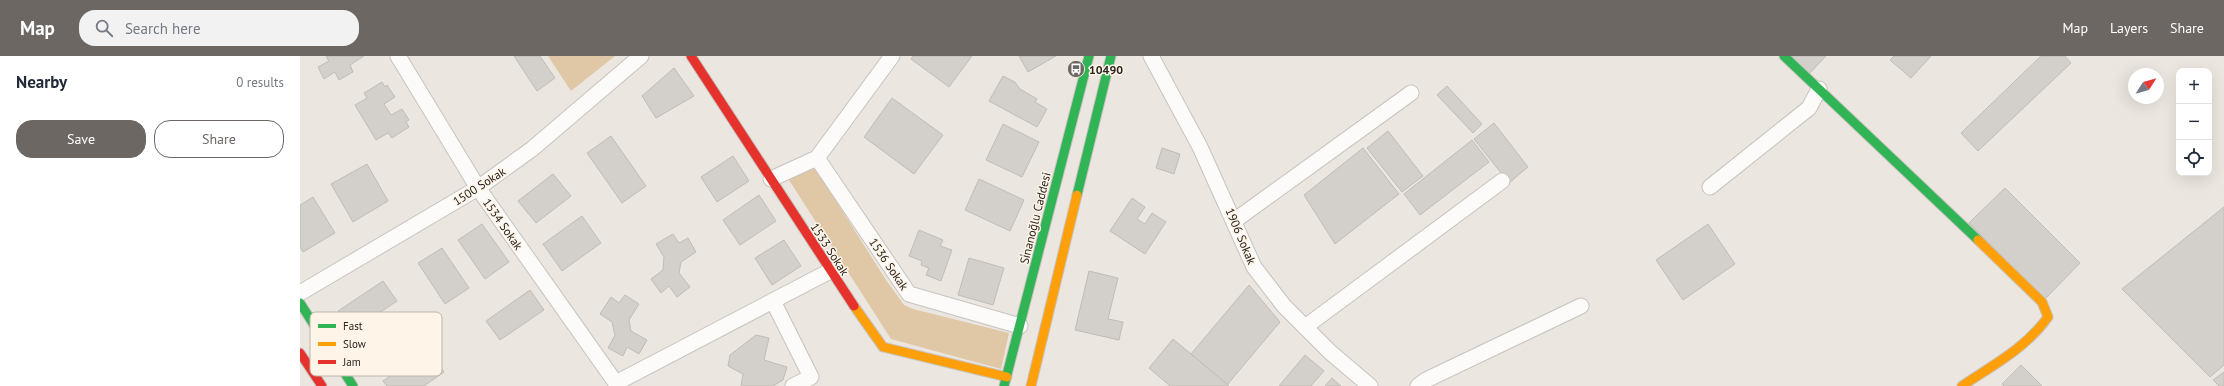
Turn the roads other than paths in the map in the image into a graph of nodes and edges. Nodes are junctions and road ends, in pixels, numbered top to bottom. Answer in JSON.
{"nodes":[{"id":1,"x":398,"y":56,"type":"edge"},
{"id":2,"x":641,"y":56,"type":"edge"},
{"id":3,"x":691,"y":56,"type":"edge"},
{"id":4,"x":892,"y":56,"type":"edge"},
{"id":5,"x":1088,"y":56,"type":"edge"},
{"id":6,"x":1111,"y":56,"type":"edge"},
{"id":7,"x":1151,"y":56,"type":"edge"},
{"id":8,"x":1784,"y":56,"type":"edge"},
{"id":9,"x":1819,"y":89,"type":"junction"},
{"id":10,"x":1410,"y":93,"type":"dead end"},
{"id":11,"x":817,"y":158,"type":"junction"},
{"id":12,"x":771,"y":179,"type":"junction"},
{"id":13,"x":1502,"y":181,"type":"dead end"},
{"id":14,"x":1710,"y":187,"type":"dead end"},
{"id":15,"x":478,"y":188,"type":"junction"},
{"id":16,"x":1234,"y":221,"type":"junction"},
{"id":17,"x":830,"y":271,"type":"junction"},
{"id":18,"x":300,"y":293,"type":"edge"},
{"id":19,"x":773,"y":301,"type":"junction"},
{"id":20,"x":300,"y":303,"type":"edge"},
{"id":21,"x":1581,"y":306,"type":"dead end"},
{"id":22,"x":310,"y":319,"type":"edge"},
{"id":23,"x":1020,"y":326,"type":"junction"},
{"id":24,"x":1304,"y":327,"type":"junction"},
{"id":25,"x":300,"y":353,"type":"edge"},
{"id":26,"x":310,"y":368,"type":"edge"},
{"id":27,"x":315,"y":376,"type":"edge"},
{"id":28,"x":347,"y":376,"type":"edge"},
{"id":29,"x":1005,"y":382,"type":"edge"},
{"id":30,"x":617,"y":385,"type":"edge"},
{"id":31,"x":322,"y":386,"type":"edge"},
{"id":32,"x":353,"y":386,"type":"edge"},
{"id":33,"x":793,"y":386,"type":"edge"},
{"id":34,"x":1031,"y":386,"type":"edge"},
{"id":35,"x":1370,"y":386,"type":"edge"},
{"id":36,"x":1418,"y":386,"type":"edge"},
{"id":37,"x":1962,"y":386,"type":"edge"}],
"edges":[{"from":1,"to":15,"type":"street","name":"1534 Sokak"},
{"from":2,"to":15,"type":"street","name":"1500 Sokak"},
{"from":3,"to":12,"type":"street","name":"1533 Sokak"},
{"from":4,"to":11,"type":"street"},
{"from":5,"to":23,"type":"street","name":"Si̇nanoğlu Caddesi"},
{"from":6,"to":34,"type":"street"},
{"from":7,"to":16,"type":"street","name":"1906 Sokak"},
{"from":8,"to":9,"type":"street"},
{"from":9,"to":14,"type":"street"},
{"from":9,"to":37,"type":"street"},
{"from":10,"to":16,"type":"street"},
{"from":11,"to":12,"type":"street"},
{"from":11,"to":23,"type":"street","name":"1536 Sokak"},
{"from":12,"to":17,"type":"street","name":"1533 Sokak"},
{"from":13,"to":24,"type":"street"},
{"from":15,"to":18,"type":"street","name":"1500 Sokak"},
{"from":15,"to":30,"type":"street","name":"1534 Sokak"},
{"from":16,"to":24,"type":"street","name":"1906 Sokak"},
{"from":17,"to":19,"type":"street"},
{"from":17,"to":29,"type":"street","name":"1533 Sokak"},
{"from":19,"to":30,"type":"street"},
{"from":19,"to":33,"type":"street"},
{"from":20,"to":22,"type":"street"},
{"from":21,"to":36,"type":"street"},
{"from":23,"to":29,"type":"street","name":"Si̇nanoğlu Caddesi"},
{"from":24,"to":35,"type":"street","name":"1906 Sokak"},
{"from":25,"to":26,"type":"street"},
{"from":27,"to":31,"type":"street"},
{"from":28,"to":32,"type":"street"}]}
